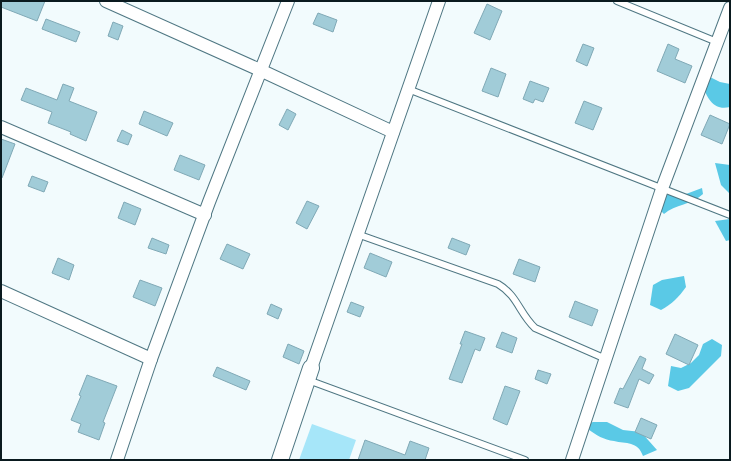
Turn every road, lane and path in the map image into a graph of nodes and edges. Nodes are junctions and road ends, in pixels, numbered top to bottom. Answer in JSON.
{"nodes":[{"id":1,"x":106,"y":1,"type":"edge"},
{"id":2,"x":288,"y":1,"type":"edge"},
{"id":3,"x":438,"y":1,"type":"edge"},
{"id":4,"x":618,"y":1,"type":"edge"},
{"id":5,"x":730,"y":8,"type":"edge"},
{"id":6,"x":717,"y":42,"type":"junction"},
{"id":7,"x":260,"y":70,"type":"junction"},
{"id":8,"x":408,"y":89,"type":"junction"},
{"id":9,"x":1,"y":126,"type":"edge"},
{"id":10,"x":393,"y":132,"type":"junction"},
{"id":11,"x":662,"y":188,"type":"junction"},
{"id":12,"x":205,"y":215,"type":"junction"},
{"id":13,"x":730,"y":215,"type":"edge"},
{"id":14,"x":357,"y":234,"type":"junction"},
{"id":15,"x":1,"y":292,"type":"edge"},
{"id":16,"x":150,"y":359,"type":"junction"},
{"id":17,"x":606,"y":359,"type":"junction"},
{"id":18,"x":309,"y":374,"type":"junction"},
{"id":19,"x":117,"y":460,"type":"edge"},
{"id":20,"x":280,"y":460,"type":"edge"},
{"id":21,"x":525,"y":460,"type":"edge"},
{"id":22,"x":572,"y":460,"type":"edge"}],
"edges":[{"from":1,"to":7,"type":"street"},
{"from":2,"to":7,"type":"street"},
{"from":3,"to":8,"type":"street"},
{"from":4,"to":6,"type":"lane"},
{"from":5,"to":6,"type":"street"},
{"from":6,"to":11,"type":"street"},
{"from":7,"to":10,"type":"street"},
{"from":7,"to":12,"type":"street"},
{"from":8,"to":10,"type":"street"},
{"from":8,"to":11,"type":"lane"},
{"from":9,"to":12,"type":"street"},
{"from":10,"to":14,"type":"street"},
{"from":11,"to":13,"type":"lane"},
{"from":11,"to":17,"type":"street"},
{"from":12,"to":16,"type":"street"},
{"from":14,"to":17,"type":"lane"},
{"from":14,"to":18,"type":"street"},
{"from":15,"to":16,"type":"street"},
{"from":16,"to":19,"type":"street"},
{"from":17,"to":22,"type":"street"},
{"from":18,"to":20,"type":"street"},
{"from":18,"to":21,"type":"lane"}]}
